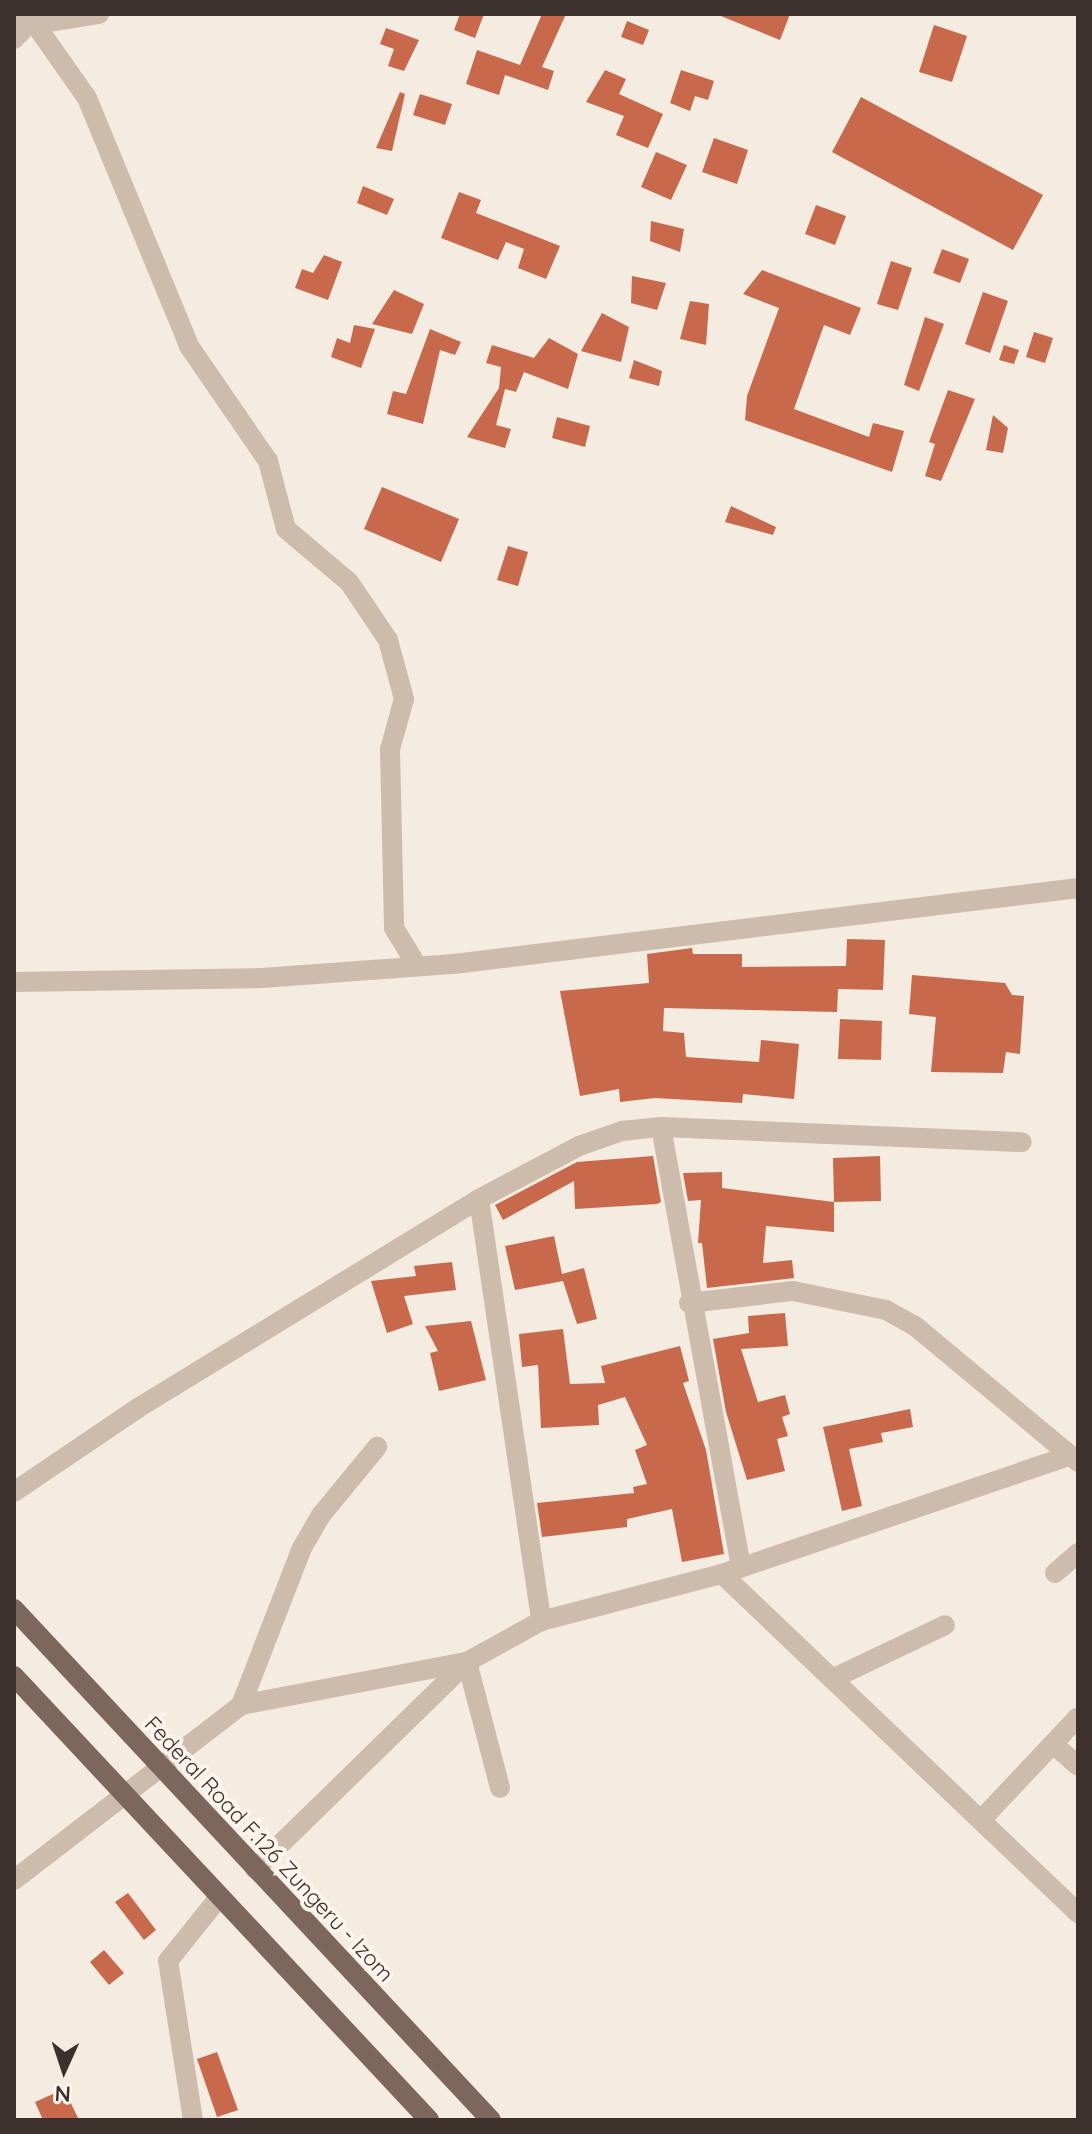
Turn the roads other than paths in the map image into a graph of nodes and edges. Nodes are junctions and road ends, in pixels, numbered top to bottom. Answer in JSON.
{"nodes":[{"id":1,"x":99,"y":14,"type":"edge"},
{"id":2,"x":29,"y":20,"type":"edge"},
{"id":3,"x":14,"y":39,"type":"edge"},
{"id":4,"x":1078,"y":888,"type":"edge"},
{"id":5,"x":416,"y":964,"type":"junction"},
{"id":6,"x":14,"y":982,"type":"edge"},
{"id":7,"x":661,"y":1127,"type":"junction"},
{"id":8,"x":1022,"y":1142,"type":"dead end"},
{"id":9,"x":479,"y":1199,"type":"junction"},
{"id":10,"x":689,"y":1303,"type":"junction"},
{"id":11,"x":377,"y":1447,"type":"dead end"},
{"id":12,"x":1074,"y":1459,"type":"edge"},
{"id":13,"x":14,"y":1492,"type":"edge"},
{"id":14,"x":1078,"y":1553,"type":"edge"},
{"id":15,"x":732,"y":1571,"type":"junction"},
{"id":16,"x":1055,"y":1573,"type":"dead end"},
{"id":17,"x":14,"y":1609,"type":"edge"},
{"id":18,"x":541,"y":1621,"type":"junction"},
{"id":19,"x":945,"y":1625,"type":"dead end"},
{"id":20,"x":467,"y":1662,"type":"junction"},
{"id":21,"x":14,"y":1676,"type":"edge"},
{"id":22,"x":832,"y":1679,"type":"junction"},
{"id":23,"x":241,"y":1705,"type":"junction"},
{"id":24,"x":1078,"y":1717,"type":"edge"},
{"id":25,"x":1053,"y":1744,"type":"junction"},
{"id":26,"x":157,"y":1765,"type":"junction"},
{"id":27,"x":1078,"y":1766,"type":"edge"},
{"id":28,"x":500,"y":1788,"type":"dead end"},
{"id":29,"x":124,"y":1794,"type":"junction"},
{"id":30,"x":981,"y":1820,"type":"junction"},
{"id":31,"x":255,"y":1869,"type":"junction"},
{"id":32,"x":14,"y":1880,"type":"edge"},
{"id":33,"x":220,"y":1896,"type":"junction"},
{"id":34,"x":1078,"y":1913,"type":"edge"},
{"id":35,"x":193,"y":2120,"type":"edge"},
{"id":36,"x":429,"y":2120,"type":"edge"},
{"id":37,"x":491,"y":2120,"type":"edge"}],
"edges":[{"from":1,"to":2,"type":"street"},
{"from":2,"to":3,"type":"street"},
{"from":2,"to":5,"type":"street"},
{"from":4,"to":5,"type":"street"},
{"from":5,"to":6,"type":"street"},
{"from":7,"to":8,"type":"street"},
{"from":7,"to":9,"type":"street"},
{"from":7,"to":10,"type":"street"},
{"from":9,"to":13,"type":"street"},
{"from":9,"to":18,"type":"street"},
{"from":10,"to":12,"type":"street"},
{"from":10,"to":15,"type":"street"},
{"from":11,"to":23,"type":"street"},
{"from":12,"to":15,"type":"street"},
{"from":14,"to":16,"type":"street"},
{"from":15,"to":18,"type":"street"},
{"from":15,"to":22,"type":"street"},
{"from":17,"to":26,"type":"main road","name":"Federal Road F.126 Zungeru - Izom"},
{"from":18,"to":20,"type":"street"},
{"from":19,"to":22,"type":"street"},
{"from":20,"to":23,"type":"street"},
{"from":20,"to":28,"type":"street"},
{"from":20,"to":31,"type":"street"},
{"from":21,"to":29,"type":"main road"},
{"from":22,"to":30,"type":"street"},
{"from":23,"to":26,"type":"street"},
{"from":24,"to":25,"type":"street"},
{"from":25,"to":27,"type":"street"},
{"from":25,"to":30,"type":"street"},
{"from":26,"to":29,"type":"street"},
{"from":26,"to":31,"type":"main road","name":"Federal Road F.126 Zungeru - Izom"},
{"from":29,"to":32,"type":"street"},
{"from":29,"to":33,"type":"main road"},
{"from":30,"to":34,"type":"street"},
{"from":31,"to":37,"type":"main road","name":"Federal Road F.126 Zungeru - Izom"},
{"from":33,"to":35,"type":"street"},
{"from":33,"to":36,"type":"main road"}]}
